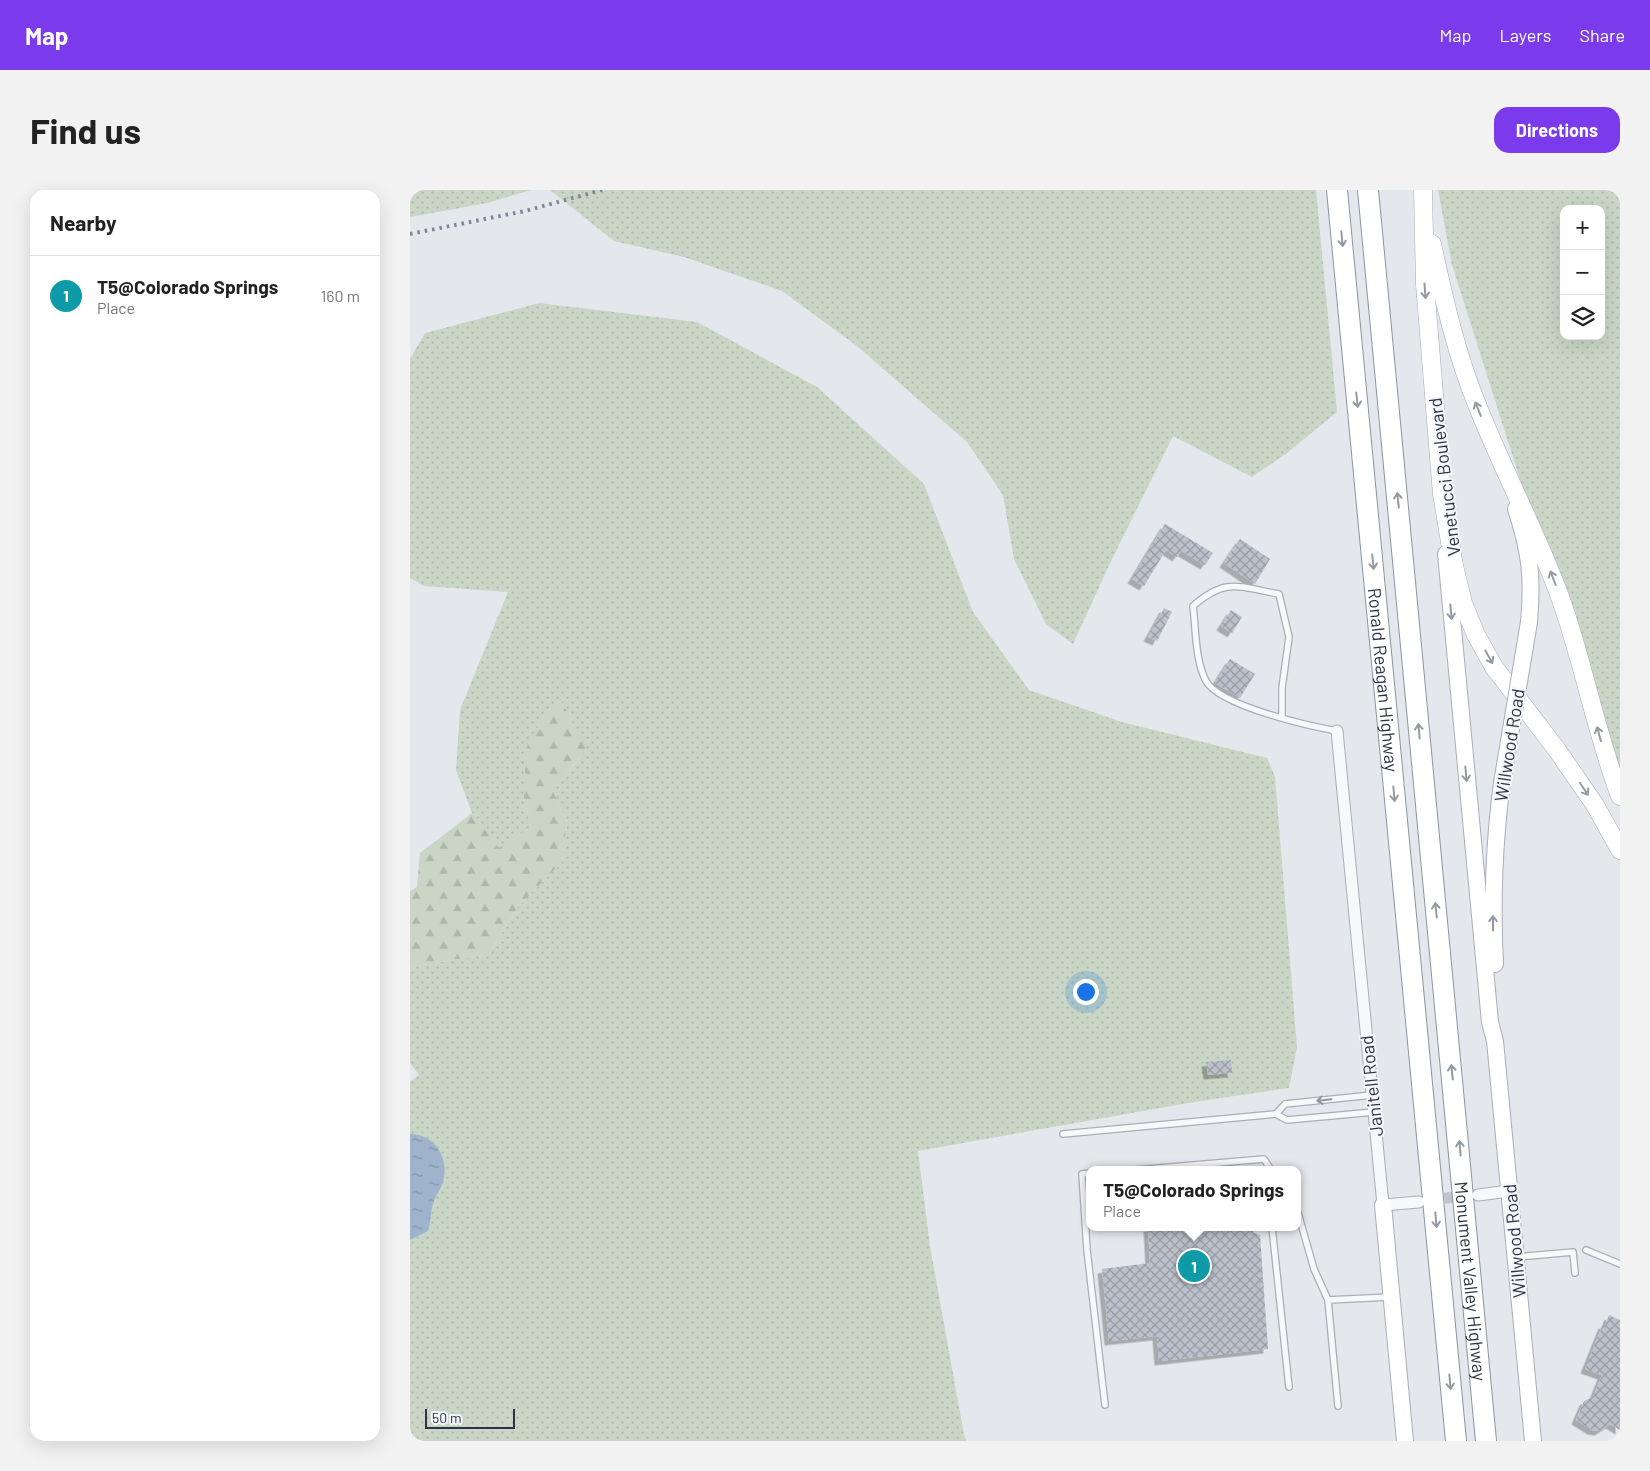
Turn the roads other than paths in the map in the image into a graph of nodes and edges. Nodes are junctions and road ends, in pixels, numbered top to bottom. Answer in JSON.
{"nodes":[{"id":1,"x":1337,"y":190,"type":"edge"},
{"id":2,"x":1368,"y":190,"type":"edge"},
{"id":3,"x":1423,"y":198,"type":"edge"},
{"id":4,"x":1498,"y":453,"type":"junction"},
{"id":5,"x":1442,"y":494,"type":"junction"},
{"id":6,"x":1282,"y":718,"type":"junction"},
{"id":7,"x":1337,"y":731,"type":"joint"},
{"id":8,"x":1620,"y":796,"type":"edge"},
{"id":9,"x":1620,"y":850,"type":"edge"},
{"id":10,"x":1495,"y":1041,"type":"junction"},
{"id":11,"x":1372,"y":1095,"type":"junction"},
{"id":12,"x":1374,"y":1112,"type":"junction"},
{"id":13,"x":1276,"y":1114,"type":"junction"},
{"id":14,"x":1457,"y":1121,"type":"joint"},
{"id":15,"x":1063,"y":1134,"type":"dead end"},
{"id":16,"x":1182,"y":1166,"type":"edge"},
{"id":17,"x":1268,"y":1166,"type":"edge"},
{"id":18,"x":1431,"y":1171,"type":"joint"},
{"id":19,"x":1086,"y":1174,"type":"edge"},
{"id":20,"x":1509,"y":1191,"type":"junction"},
{"id":21,"x":1478,"y":1195,"type":"tunnel mouth"},
{"id":22,"x":1419,"y":1202,"type":"tunnel mouth"},
{"id":23,"x":1383,"y":1205,"type":"junction"},
{"id":24,"x":1301,"y":1224,"type":"edge"},
{"id":25,"x":1272,"y":1231,"type":"edge"},
{"id":26,"x":1586,"y":1250,"type":"dead end"},
{"id":27,"x":1514,"y":1257,"type":"junction"},
{"id":28,"x":1620,"y":1264,"type":"edge"},
{"id":29,"x":1574,"y":1272,"type":"dead end"},
{"id":30,"x":1392,"y":1297,"type":"junction"},
{"id":31,"x":1328,"y":1300,"type":"junction"},
{"id":32,"x":1289,"y":1387,"type":"dead end"},
{"id":33,"x":1105,"y":1406,"type":"dead end"},
{"id":34,"x":1338,"y":1406,"type":"dead end"},
{"id":35,"x":1406,"y":1441,"type":"edge"},
{"id":36,"x":1456,"y":1441,"type":"edge"},
{"id":37,"x":1486,"y":1441,"type":"edge"},
{"id":38,"x":1533,"y":1441,"type":"edge"}],
"edges":[{"from":1,"to":18,"type":"highway","name":"Ronald Reagan Highway","one_way":true},
{"from":14,"to":2,"type":"highway","name":"Ronald Reagan Highway","one_way":true},
{"from":4,"to":3,"type":"main road","name":"Venetucci Boulevard","one_way":true},
{"from":3,"to":5,"type":"main road","name":"Venetucci Boulevard","one_way":true},
{"from":8,"to":4,"type":"main road","name":"Venetucci Boulevard","one_way":true},
{"from":10,"to":4,"type":"street","name":"Willwood Road","one_way":true,"bridge":true},
{"from":5,"to":9,"type":"main road","name":"Venetucci Boulevard","one_way":true},
{"from":5,"to":10,"type":"street","name":"Willwood Road","one_way":true},
{"from":6,"to":6,"type":"lane"},
{"from":6,"to":7,"type":"lane"},
{"from":7,"to":11,"type":"street","name":"Janitell Road"},
{"from":10,"to":20,"type":"street","name":"Willwood Road"},
{"from":11,"to":12,"type":"street","name":"Janitell Road"},
{"from":11,"to":13,"type":"lane","one_way":true},
{"from":12,"to":13,"type":"lane"},
{"from":12,"to":23,"type":"street","name":"Janitell Road"},
{"from":13,"to":15,"type":"lane"},
{"from":37,"to":14,"type":"highway","name":"Monument Valley Highway","one_way":true},
{"from":16,"to":17,"type":"lane"},
{"from":18,"to":36,"type":"highway","name":"Monument Valley Highway","one_way":true},
{"from":19,"to":33,"type":"lane"},
{"from":20,"to":21,"type":"street"},
{"from":20,"to":27,"type":"street","name":"Willwood Road"},
{"from":22,"to":23,"type":"street"},
{"from":23,"to":30,"type":"street","name":"Janitell Road"},
{"from":24,"to":31,"type":"lane"},
{"from":25,"to":32,"type":"lane"},
{"from":26,"to":28,"type":"lane"},
{"from":27,"to":29,"type":"lane"},
{"from":27,"to":38,"type":"street","name":"Willwood Road"},
{"from":30,"to":31,"type":"lane"},
{"from":30,"to":35,"type":"street","name":"Janitell Road"},
{"from":31,"to":34,"type":"lane"}]}
